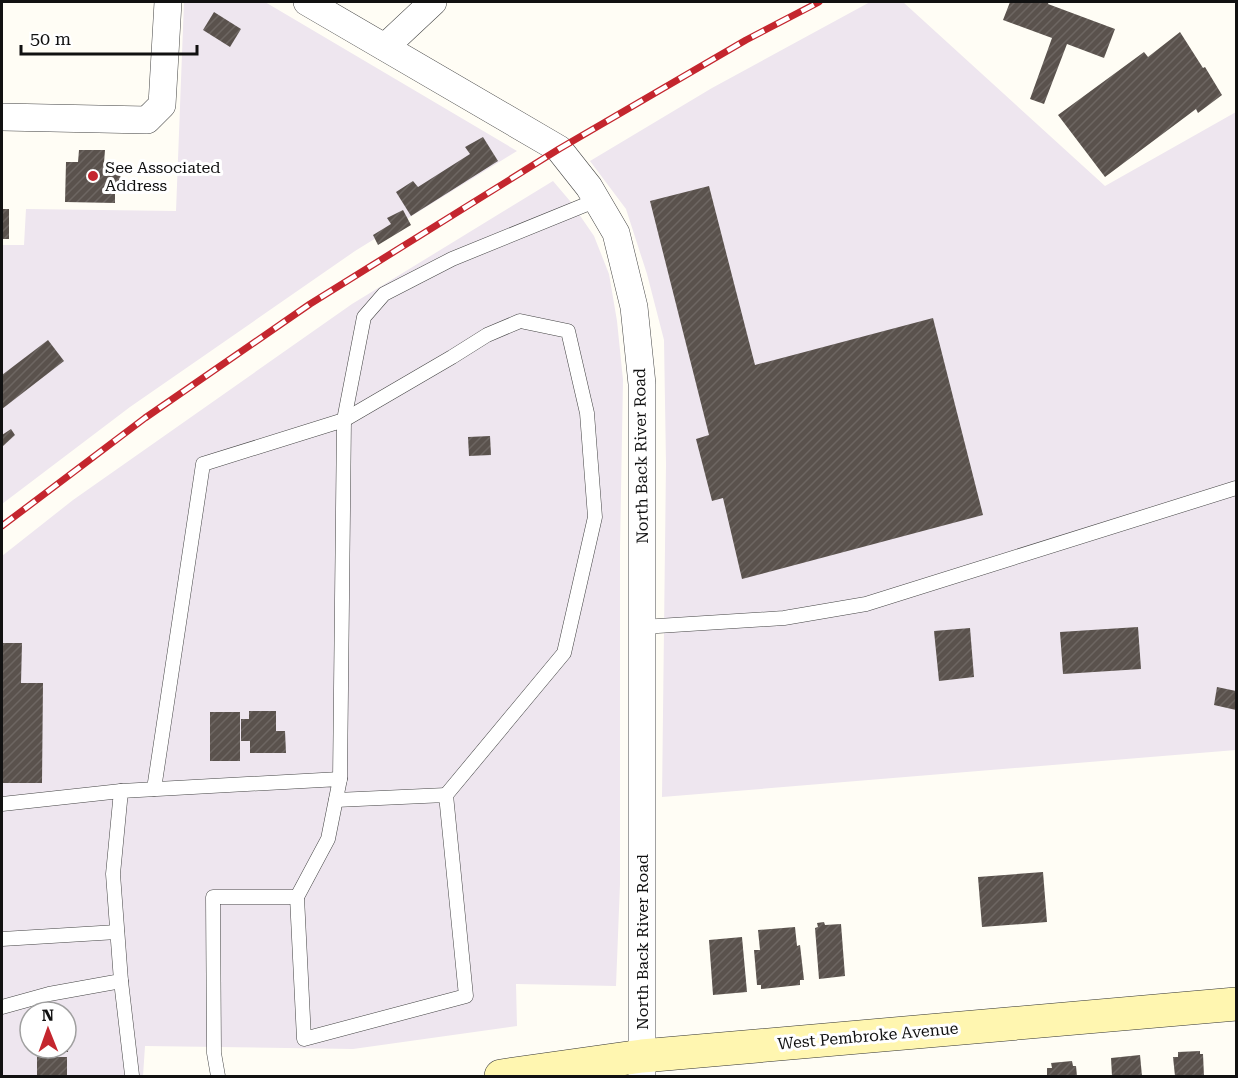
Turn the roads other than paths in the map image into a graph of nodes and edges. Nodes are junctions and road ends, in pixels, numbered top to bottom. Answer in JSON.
{"nodes":[{"id":1,"x":168,"y":2,"type":"edge"},
{"id":2,"x":307,"y":2,"type":"edge"},
{"id":3,"x":433,"y":2,"type":"edge"},
{"id":4,"x":385,"y":47,"type":"junction"},
{"id":5,"x":2,"y":117,"type":"edge"},
{"id":6,"x":597,"y":200,"type":"junction"},
{"id":7,"x":344,"y":420,"type":"junction"},
{"id":8,"x":1236,"y":488,"type":"edge"},
{"id":9,"x":642,"y":627,"type":"junction"},
{"id":10,"x":340,"y":779,"type":"junction"},
{"id":11,"x":154,"y":789,"type":"junction"},
{"id":12,"x":121,"y":791,"type":"junction"},
{"id":13,"x":446,"y":795,"type":"junction"},
{"id":14,"x":336,"y":800,"type":"junction"},
{"id":15,"x":2,"y":804,"type":"edge"},
{"id":16,"x":297,"y":897,"type":"junction"},
{"id":17,"x":117,"y":932,"type":"junction"},
{"id":18,"x":2,"y":939,"type":"edge"},
{"id":19,"x":121,"y":981,"type":"junction"},
{"id":20,"x":1236,"y":1004,"type":"edge"},
{"id":21,"x":2,"y":1007,"type":"edge"},
{"id":22,"x":642,"y":1066,"type":"edge"},
{"id":23,"x":132,"y":1075,"type":"edge"},
{"id":24,"x":218,"y":1077,"type":"edge"},
{"id":25,"x":501,"y":1077,"type":"edge"}],
"edges":[{"from":1,"to":5,"type":"street"},
{"from":2,"to":4,"type":"street","name":"North Back River Road"},
{"from":3,"to":4,"type":"street"},
{"from":4,"to":6,"type":"street","name":"North Back River Road"},
{"from":6,"to":7,"type":"lane"},
{"from":6,"to":9,"type":"street","name":"North Back River Road"},
{"from":7,"to":10,"type":"lane"},
{"from":7,"to":11,"type":"lane"},
{"from":7,"to":13,"type":"lane"},
{"from":8,"to":9,"type":"lane"},
{"from":9,"to":22,"type":"street","name":"North Back River Road"},
{"from":10,"to":11,"type":"lane"},
{"from":10,"to":14,"type":"lane"},
{"from":11,"to":12,"type":"lane"},
{"from":12,"to":15,"type":"lane"},
{"from":12,"to":17,"type":"lane"},
{"from":13,"to":14,"type":"lane"},
{"from":13,"to":16,"type":"lane"},
{"from":14,"to":16,"type":"lane"},
{"from":16,"to":24,"type":"lane"},
{"from":17,"to":18,"type":"lane"},
{"from":17,"to":19,"type":"lane"},
{"from":19,"to":21,"type":"lane"},
{"from":19,"to":23,"type":"lane"},
{"from":20,"to":22,"type":"main road","name":"West Pembroke Avenue"},
{"from":22,"to":25,"type":"main road","name":"West Pembroke Avenue"}]}
